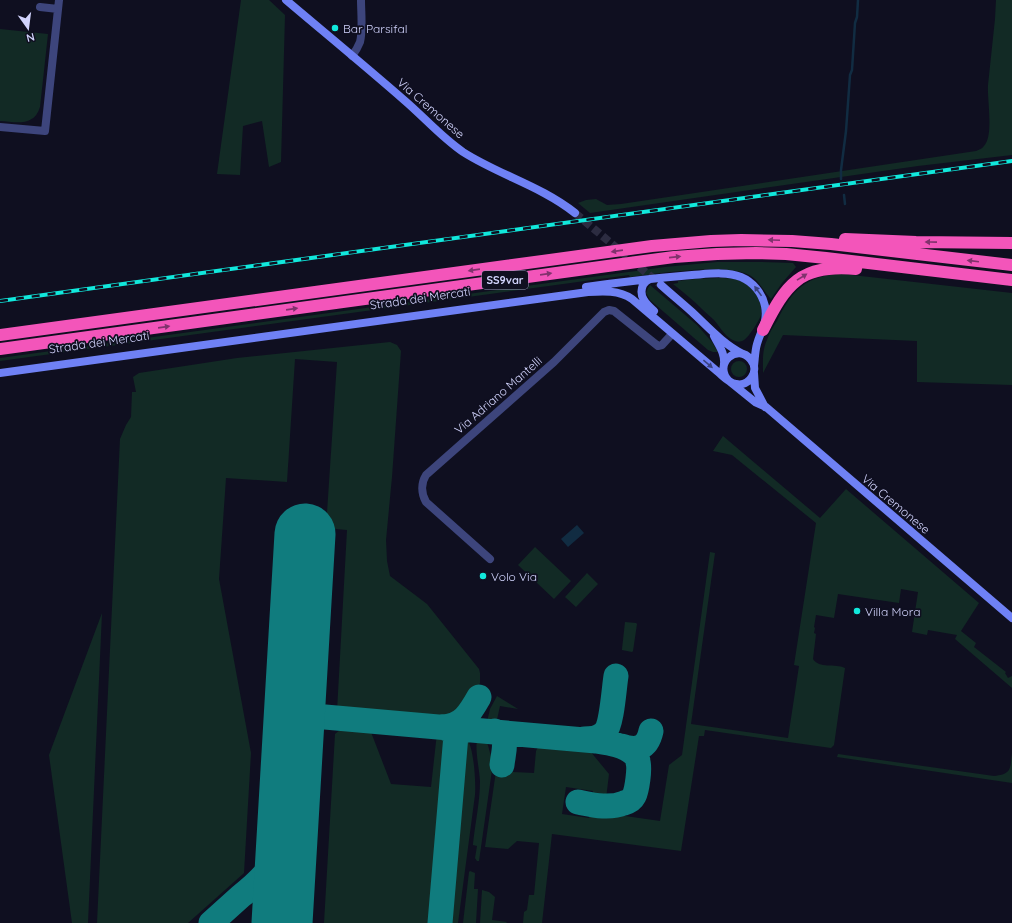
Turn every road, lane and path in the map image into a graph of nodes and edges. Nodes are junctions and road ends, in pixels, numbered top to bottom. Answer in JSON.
{"nodes":[{"id":1,"x":59,"y":0,"type":"edge"},
{"id":2,"x":286,"y":0,"type":"edge"},
{"id":3,"x":361,"y":0,"type":"edge"},
{"id":4,"x":40,"y":8,"type":"dead end"},
{"id":5,"x":58,"y":9,"type":"junction"},
{"id":6,"x":352,"y":56,"type":"junction"},
{"id":7,"x":0,"y":127,"type":"edge"},
{"id":8,"x":575,"y":213,"type":"tunnel mouth"},
{"id":9,"x":792,"y":241,"type":"junction"},
{"id":10,"x":1012,"y":243,"type":"edge"},
{"id":11,"x":1012,"y":265,"type":"edge"},
{"id":12,"x":651,"y":278,"type":"junction"},
{"id":13,"x":1012,"y":281,"type":"edge"},
{"id":14,"x":661,"y":286,"type":"tunnel mouth"},
{"id":15,"x":709,"y":329,"type":"junction"},
{"id":16,"x":763,"y":330,"type":"junction"},
{"id":17,"x":672,"y":334,"type":"junction"},
{"id":18,"x":0,"y":335,"type":"edge"},
{"id":19,"x":687,"y":346,"type":"junction"},
{"id":20,"x":0,"y":349,"type":"edge"},
{"id":21,"x":746,"y":355,"type":"junction"},
{"id":22,"x":724,"y":365,"type":"junction"},
{"id":23,"x":0,"y":367,"type":"edge"},
{"id":24,"x":754,"y":370,"type":"junction"},
{"id":25,"x":0,"y":373,"type":"edge"},
{"id":26,"x":729,"y":381,"type":"junction"},
{"id":27,"x":766,"y":407,"type":"junction"},
{"id":28,"x":490,"y":559,"type":"dead end"},
{"id":29,"x":1012,"y":618,"type":"edge"}],
"edges":[{"from":1,"to":5,"type":"street"},
{"from":2,"to":6,"type":"street","name":"Via Cremonese"},
{"from":3,"to":6,"type":"street"},
{"from":4,"to":5,"type":"street"},
{"from":5,"to":7,"type":"street"},
{"from":6,"to":8,"type":"street","name":"Via Cremonese"},
{"from":10,"to":9,"type":"highway","one_way":true},
{"from":11,"to":9,"type":"highway","number":"SS9var","one_way":true},
{"from":9,"to":18,"type":"highway","number":"SS9var","one_way":true},
{"from":16,"to":12,"type":"street","name":"Strada dei Mercati","one_way":true},
{"from":12,"to":19,"type":"street"},
{"from":12,"to":23,"type":"street","name":"Strada dei Mercati"},
{"from":16,"to":13,"type":"highway","one_way":true},
{"from":20,"to":13,"type":"highway","number":"SS9var","one_way":true},
{"from":14,"to":15,"type":"street","name":"Via Cremonese"},
{"from":15,"to":21,"type":"street","name":"Via Cremonese"},
{"from":15,"to":22,"type":"street","name":"Via Cremonese"},
{"from":16,"to":24,"type":"street","name":"Strada dei Mercati"},
{"from":17,"to":19,"type":"street","name":"Strada dei Mercati"},
{"from":17,"to":25,"type":"street","name":"Strada dei Mercati"},
{"from":17,"to":28,"type":"street","name":"Via Adriano Mantelli"},
{"from":19,"to":26,"type":"street","name":"Strada dei Mercati","one_way":true},
{"from":21,"to":22,"type":"street"},
{"from":21,"to":24,"type":"street","name":"Via Cremonese"},
{"from":22,"to":26,"type":"street","name":"Via Cremonese"},
{"from":24,"to":26,"type":"street"},
{"from":24,"to":27,"type":"street","name":"Via Cremonese"},
{"from":26,"to":27,"type":"street","name":"Via Cremonese"},
{"from":27,"to":29,"type":"street","name":"Via Cremonese"}]}
